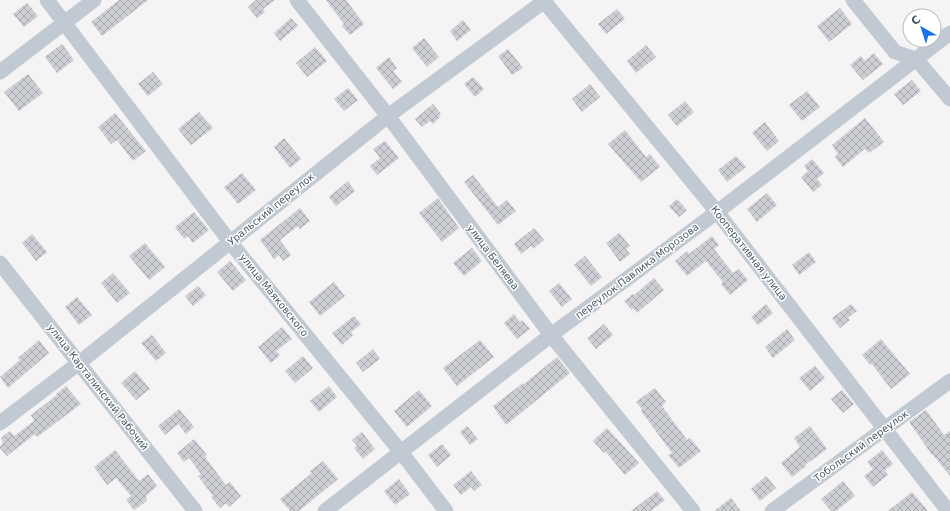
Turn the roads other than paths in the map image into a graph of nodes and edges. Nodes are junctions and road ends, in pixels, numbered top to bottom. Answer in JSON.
{"nodes":[{"id":1,"x":47,"y":0,"type":"edge"},
{"id":2,"x":94,"y":0,"type":"edge"},
{"id":3,"x":298,"y":0,"type":"edge"},
{"id":4,"x":853,"y":0,"type":"edge"},
{"id":5,"x":545,"y":1,"type":"edge"},
{"id":6,"x":64,"y":23,"type":"junction"},
{"id":7,"x":950,"y":33,"type":"edge"},
{"id":8,"x":916,"y":59,"type":"junction"},
{"id":9,"x":0,"y":72,"type":"edge"},
{"id":10,"x":950,"y":99,"type":"edge"},
{"id":11,"x":388,"y":116,"type":"junction"},
{"id":12,"x":717,"y":212,"type":"junction"},
{"id":13,"x":230,"y":242,"type":"junction"},
{"id":14,"x":0,"y":263,"type":"edge"},
{"id":15,"x":551,"y":335,"type":"junction"},
{"id":16,"x":79,"y":363,"type":"junction"},
{"id":17,"x":950,"y":381,"type":"edge"},
{"id":18,"x":0,"y":423,"type":"edge"},
{"id":19,"x":885,"y":429,"type":"junction"},
{"id":20,"x":401,"y":452,"type":"junction"},
{"id":21,"x":195,"y":511,"type":"edge"},
{"id":22,"x":325,"y":511,"type":"edge"},
{"id":23,"x":446,"y":511,"type":"edge"},
{"id":24,"x":693,"y":511,"type":"edge"},
{"id":25,"x":772,"y":511,"type":"edge"},
{"id":26,"x":948,"y":511,"type":"edge"}],
"edges":[{"from":1,"to":6,"type":"street","name":"улица Маяковского"},
{"from":2,"to":6,"type":"street"},
{"from":3,"to":11,"type":"street","name":"улица Беляева"},
{"from":4,"to":8,"type":"street"},
{"from":5,"to":11,"type":"street","name":"Уральский переулок"},
{"from":5,"to":12,"type":"street","name":"Кооперативная улица"},
{"from":6,"to":9,"type":"street"},
{"from":6,"to":13,"type":"street","name":"улица Маяковского"},
{"from":7,"to":8,"type":"street","name":"переулок Павлика Морозова"},
{"from":8,"to":10,"type":"street"},
{"from":8,"to":12,"type":"street","name":"переулок Павлика Морозова"},
{"from":11,"to":13,"type":"street","name":"Уральский переулок"},
{"from":11,"to":15,"type":"street","name":"улица Беляева"},
{"from":12,"to":15,"type":"street","name":"переулок Павлика Морозова"},
{"from":12,"to":19,"type":"street","name":"Кооперативная улица"},
{"from":13,"to":16,"type":"street","name":"Уральский переулок"},
{"from":13,"to":20,"type":"street","name":"улица Маяковского"},
{"from":14,"to":16,"type":"street","name":"улица Карталинский Рабочий"},
{"from":15,"to":20,"type":"street","name":"переулок Павлика Морозова"},
{"from":15,"to":24,"type":"street","name":"улица Беляева"},
{"from":16,"to":18,"type":"street","name":"Уральский переулок"},
{"from":16,"to":21,"type":"street","name":"улица Карталинский Рабочий"},
{"from":17,"to":19,"type":"street","name":"Тобольский переулок"},
{"from":19,"to":25,"type":"street","name":"Тобольский переулок"},
{"from":19,"to":26,"type":"street","name":"Кооперативная улица"},
{"from":20,"to":22,"type":"street","name":"переулок Павлика Морозова"},
{"from":20,"to":23,"type":"street","name":"улица Маяковского"}]}
